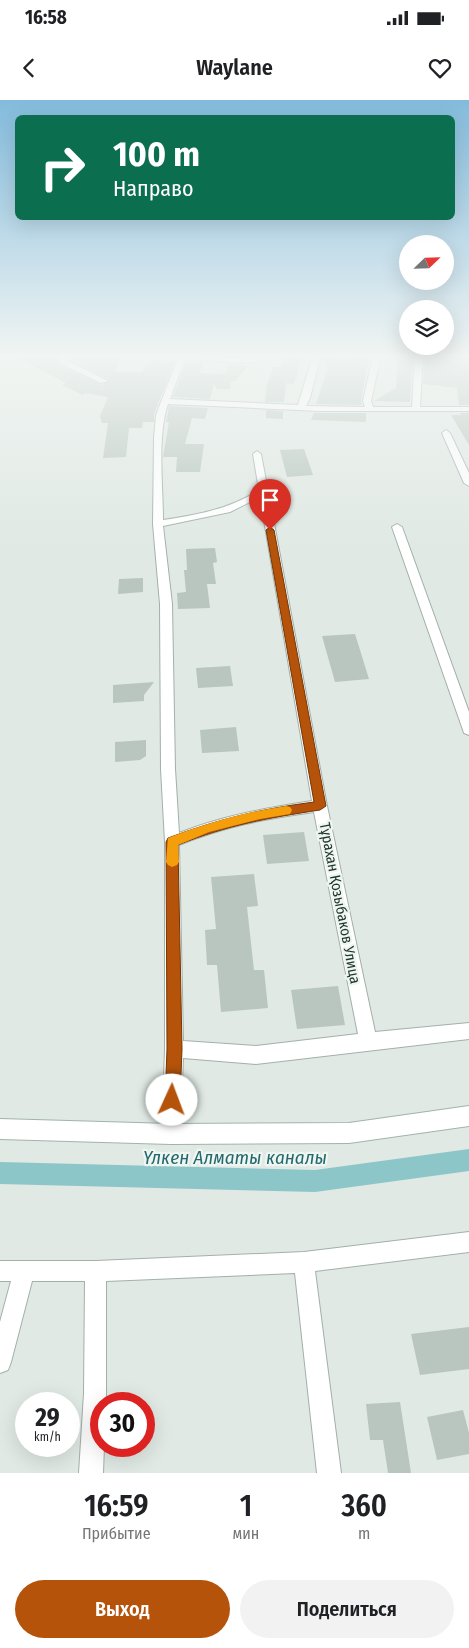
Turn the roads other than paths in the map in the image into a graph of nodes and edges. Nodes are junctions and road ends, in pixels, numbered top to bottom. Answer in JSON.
{"nodes":[{"id":1,"x":160,"y":419,"type":"edge"},
{"id":2,"x":446,"y":433,"type":"dead end"},
{"id":3,"x":257,"y":454,"type":"dead end"},
{"id":4,"x":469,"y":483,"type":"edge"},
{"id":5,"x":263,"y":491,"type":"junction"},
{"id":6,"x":158,"y":524,"type":"junction"},
{"id":7,"x":397,"y":527,"type":"dead end"},
{"id":8,"x":469,"y":730,"type":"edge"},
{"id":9,"x":320,"y":806,"type":"junction"},
{"id":10,"x":172,"y":842,"type":"junction"},
{"id":11,"x":469,"y":1031,"type":"edge"},
{"id":12,"x":368,"y":1041,"type":"junction"},
{"id":13,"x":174,"y":1049,"type":"junction"},
{"id":14,"x":469,"y":1116,"type":"edge"},
{"id":15,"x":0,"y":1129,"type":"edge"},
{"id":16,"x":171,"y":1134,"type":"junction"},
{"id":17,"x":469,"y":1242,"type":"edge"},
{"id":18,"x":304,"y":1262,"type":"junction"},
{"id":19,"x":0,"y":1271,"type":"edge"},
{"id":20,"x":96,"y":1271,"type":"junction"},
{"id":21,"x":24,"y":1272,"type":"junction"},
{"id":22,"x":0,"y":1362,"type":"edge"},
{"id":23,"x":91,"y":1473,"type":"edge"},
{"id":24,"x":329,"y":1473,"type":"edge"}],
"edges":[{"from":1,"to":6,"type":"street"},
{"from":2,"to":4,"type":"street"},
{"from":3,"to":5,"type":"street","name":"Тұрахан Қозыбаков Улица"},
{"from":5,"to":6,"type":"street"},
{"from":5,"to":9,"type":"street","name":"Тұрахан Қозыбаков Улица"},
{"from":6,"to":10,"type":"street"},
{"from":7,"to":8,"type":"street"},
{"from":9,"to":10,"type":"street"},
{"from":9,"to":12,"type":"street","name":"Тұрахан Қозыбаков Улица"},
{"from":10,"to":13,"type":"street"},
{"from":11,"to":12,"type":"street"},
{"from":12,"to":13,"type":"street"},
{"from":13,"to":16,"type":"street"},
{"from":14,"to":16,"type":"main road"},
{"from":15,"to":16,"type":"main road"},
{"from":17,"to":18,"type":"street"},
{"from":18,"to":20,"type":"street"},
{"from":18,"to":24,"type":"street"},
{"from":19,"to":21,"type":"street"},
{"from":20,"to":21,"type":"street"},
{"from":20,"to":23,"type":"street"},
{"from":21,"to":22,"type":"street"}]}
